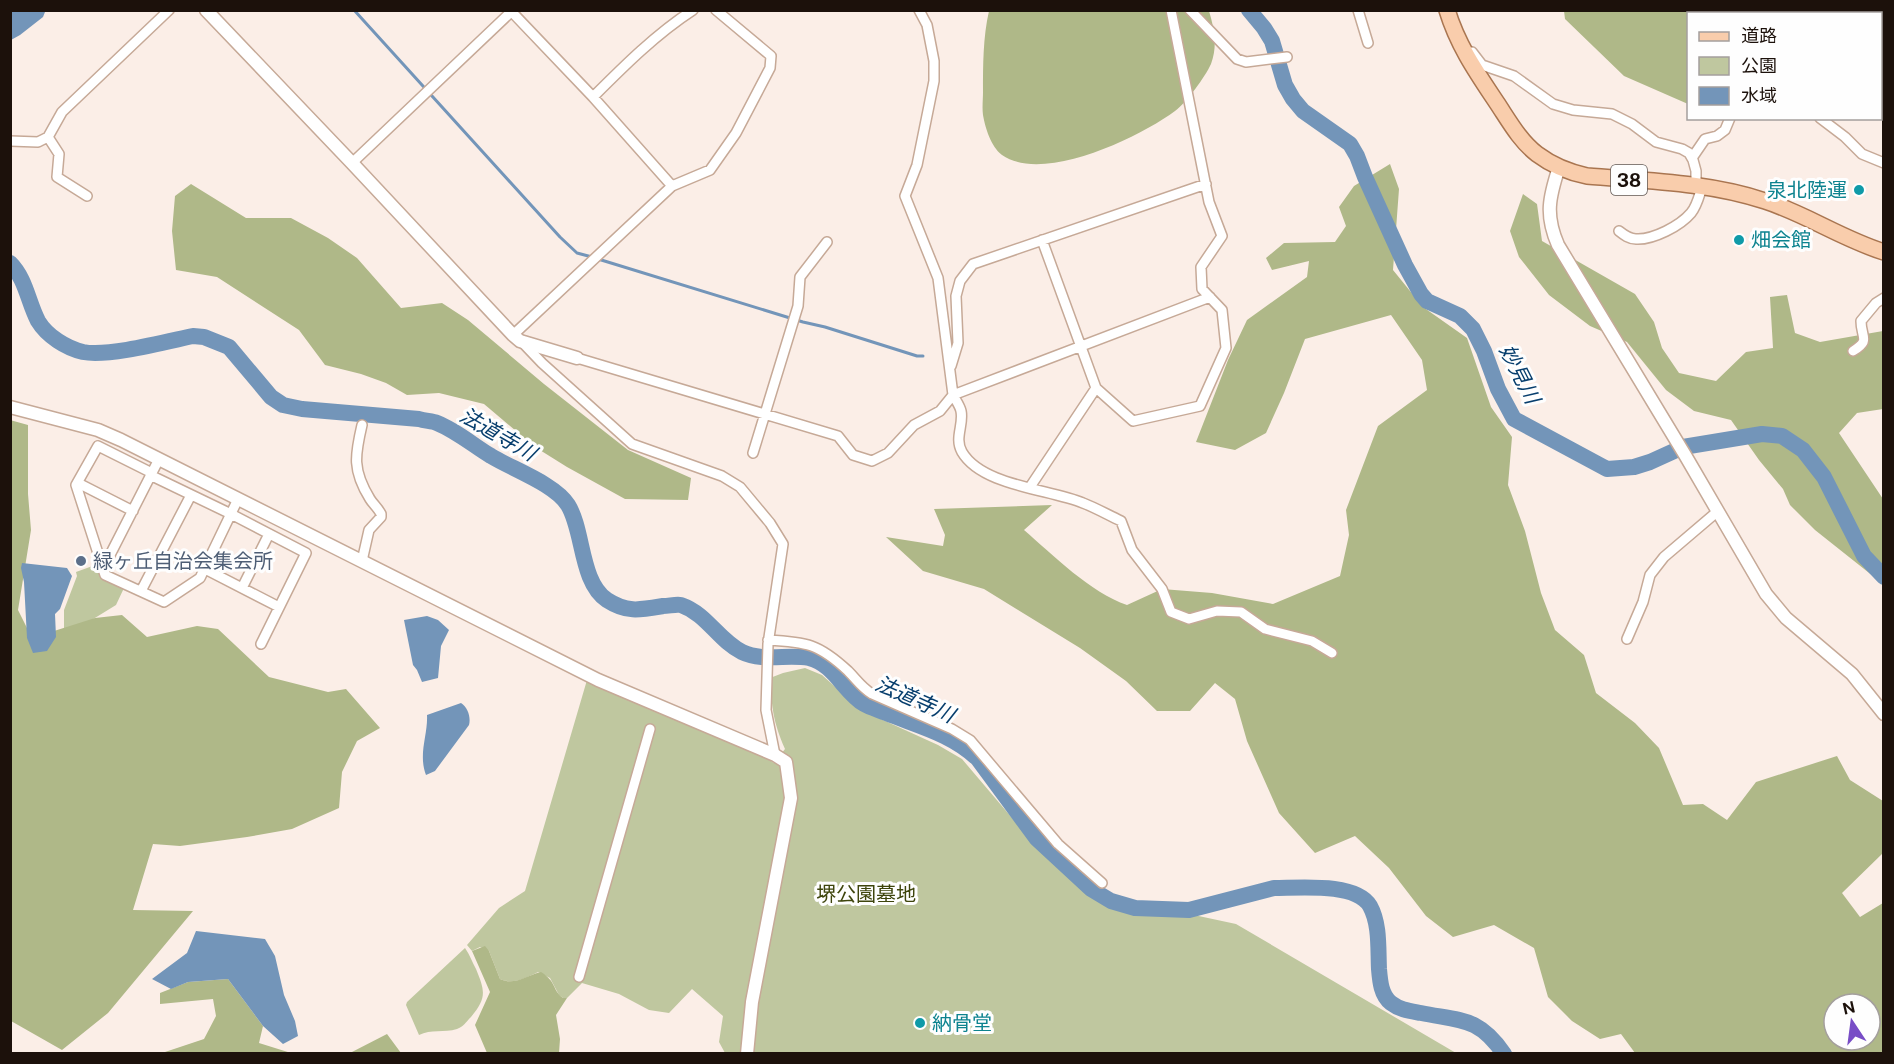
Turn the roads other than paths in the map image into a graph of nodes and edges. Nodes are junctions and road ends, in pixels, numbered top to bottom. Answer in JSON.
{"nodes":[{"id":1,"x":169,"y":10,"type":"edge"},
{"id":2,"x":206,"y":10,"type":"edge"},
{"id":3,"x":693,"y":10,"type":"edge"},
{"id":4,"x":716,"y":10,"type":"edge"},
{"id":5,"x":919,"y":10,"type":"edge"},
{"id":6,"x":1171,"y":10,"type":"edge"},
{"id":7,"x":1190,"y":10,"type":"edge"},
{"id":8,"x":1358,"y":10,"type":"edge"},
{"id":9,"x":1447,"y":10,"type":"edge"},
{"id":10,"x":511,"y":11,"type":"edge"},
{"id":11,"x":1368,"y":43,"type":"dead end"},
{"id":12,"x":1461,"y":48,"type":"junction"},
{"id":13,"x":1287,"y":57,"type":"dead end"},
{"id":14,"x":593,"y":98,"type":"junction"},
{"id":15,"x":1729,"y":120,"type":"edge"},
{"id":16,"x":1823,"y":120,"type":"edge"},
{"id":17,"x":48,"y":137,"type":"junction"},
{"id":18,"x":10,"y":141,"type":"edge"},
{"id":19,"x":1692,"y":158,"type":"junction"},
{"id":20,"x":352,"y":163,"type":"junction"},
{"id":21,"x":1884,"y":163,"type":"edge"},
{"id":22,"x":1559,"y":167,"type":"junction"},
{"id":23,"x":1206,"y":184,"type":"junction"},
{"id":24,"x":672,"y":186,"type":"junction"},
{"id":25,"x":1699,"y":186,"type":"junction"},
{"id":26,"x":87,"y":196,"type":"dead end"},
{"id":27,"x":1619,"y":231,"type":"dead end"},
{"id":28,"x":1042,"y":240,"type":"junction"},
{"id":29,"x":827,"y":242,"type":"dead end"},
{"id":30,"x":1884,"y":252,"type":"edge"},
{"id":31,"x":1210,"y":297,"type":"junction"},
{"id":32,"x":1884,"y":298,"type":"edge"},
{"id":33,"x":516,"y":338,"type":"junction"},
{"id":34,"x":1081,"y":347,"type":"junction"},
{"id":35,"x":1853,"y":351,"type":"dead end"},
{"id":36,"x":577,"y":358,"type":"joint"},
{"id":37,"x":950,"y":371,"type":"junction"},
{"id":38,"x":1096,"y":388,"type":"junction"},
{"id":39,"x":953,"y":395,"type":"junction"},
{"id":40,"x":10,"y":407,"type":"edge"},
{"id":41,"x":766,"y":414,"type":"junction"},
{"id":42,"x":362,"y":425,"type":"dead end"},
{"id":43,"x":753,"y":453,"type":"dead end"},
{"id":44,"x":159,"y":459,"type":"junction"},
{"id":45,"x":151,"y":474,"type":"junction"},
{"id":46,"x":78,"y":483,"type":"junction"},
{"id":47,"x":1030,"y":487,"type":"junction"},
{"id":48,"x":191,"y":495,"type":"junction"},
{"id":49,"x":238,"y":499,"type":"junction"},
{"id":50,"x":133,"y":511,"type":"junction"},
{"id":51,"x":1718,"y":511,"type":"junction"},
{"id":52,"x":231,"y":514,"type":"junction"},
{"id":53,"x":269,"y":534,"type":"junction"},
{"id":54,"x":362,"y":561,"type":"junction"},
{"id":55,"x":102,"y":566,"type":"junction"},
{"id":56,"x":205,"y":568,"type":"junction"},
{"id":57,"x":242,"y":588,"type":"junction"},
{"id":58,"x":141,"y":591,"type":"junction"},
{"id":59,"x":279,"y":607,"type":"junction"},
{"id":60,"x":1627,"y":639,"type":"dead end"},
{"id":61,"x":768,"y":642,"type":"junction"},
{"id":62,"x":261,"y":644,"type":"dead end"},
{"id":63,"x":1332,"y":653,"type":"dead end"},
{"id":64,"x":1884,"y":714,"type":"edge"},
{"id":65,"x":650,"y":729,"type":"dead end"},
{"id":66,"x":775,"y":755,"type":"junction"},
{"id":67,"x":1102,"y":883,"type":"dead end"},
{"id":68,"x":579,"y":977,"type":"dead end"},
{"id":69,"x":747,"y":1053,"type":"edge"}],
"edges":[{"from":1,"to":17,"type":"street"},
{"from":2,"to":20,"type":"street"},
{"from":3,"to":14,"type":"street"},
{"from":4,"to":24,"type":"street"},
{"from":5,"to":37,"type":"street"},
{"from":6,"to":23,"type":"street"},
{"from":7,"to":13,"type":"street"},
{"from":8,"to":11,"type":"street"},
{"from":9,"to":12,"type":"main road","number":"38"},
{"from":10,"to":14,"type":"street"},
{"from":10,"to":20,"type":"street"},
{"from":12,"to":19,"type":"street"},
{"from":12,"to":22,"type":"main road","number":"38"},
{"from":14,"to":24,"type":"street"},
{"from":15,"to":19,"type":"street"},
{"from":16,"to":21,"type":"street"},
{"from":17,"to":18,"type":"street"},
{"from":17,"to":26,"type":"street"},
{"from":19,"to":25,"type":"street"},
{"from":20,"to":33,"type":"street"},
{"from":22,"to":25,"type":"main road","number":"38"},
{"from":22,"to":51,"type":"street"},
{"from":23,"to":28,"type":"street"},
{"from":23,"to":31,"type":"street"},
{"from":24,"to":33,"type":"street"},
{"from":25,"to":27,"type":"street"},
{"from":25,"to":30,"type":"main road","number":"38"},
{"from":28,"to":34,"type":"street"},
{"from":28,"to":37,"type":"street"},
{"from":29,"to":41,"type":"street"},
{"from":31,"to":34,"type":"street"},
{"from":31,"to":38,"type":"street"},
{"from":32,"to":35,"type":"street"},
{"from":33,"to":36,"type":"street"},
{"from":33,"to":61,"type":"street"},
{"from":34,"to":38,"type":"street"},
{"from":34,"to":39,"type":"street"},
{"from":36,"to":41,"type":"street"},
{"from":37,"to":39,"type":"street"},
{"from":38,"to":47,"type":"street"},
{"from":39,"to":41,"type":"street"},
{"from":39,"to":47,"type":"street"},
{"from":40,"to":44,"type":"street"},
{"from":41,"to":43,"type":"street"},
{"from":42,"to":54,"type":"street"},
{"from":44,"to":45,"type":"street"},
{"from":44,"to":49,"type":"street"},
{"from":45,"to":46,"type":"street"},
{"from":45,"to":48,"type":"street"},
{"from":45,"to":50,"type":"street"},
{"from":46,"to":50,"type":"street"},
{"from":46,"to":55,"type":"street"},
{"from":47,"to":63,"type":"street"},
{"from":48,"to":52,"type":"street"},
{"from":48,"to":58,"type":"street"},
{"from":49,"to":52,"type":"street"},
{"from":49,"to":54,"type":"street"},
{"from":50,"to":55,"type":"street"},
{"from":51,"to":60,"type":"street"},
{"from":51,"to":64,"type":"street"},
{"from":52,"to":53,"type":"street"},
{"from":52,"to":56,"type":"street"},
{"from":53,"to":57,"type":"street"},
{"from":53,"to":59,"type":"street"},
{"from":54,"to":66,"type":"street"},
{"from":55,"to":58,"type":"street"},
{"from":56,"to":57,"type":"street"},
{"from":56,"to":58,"type":"street"},
{"from":57,"to":59,"type":"street"},
{"from":59,"to":62,"type":"street"},
{"from":61,"to":66,"type":"street"},
{"from":61,"to":67,"type":"street"},
{"from":65,"to":68,"type":"street"},
{"from":66,"to":69,"type":"street"}]}
